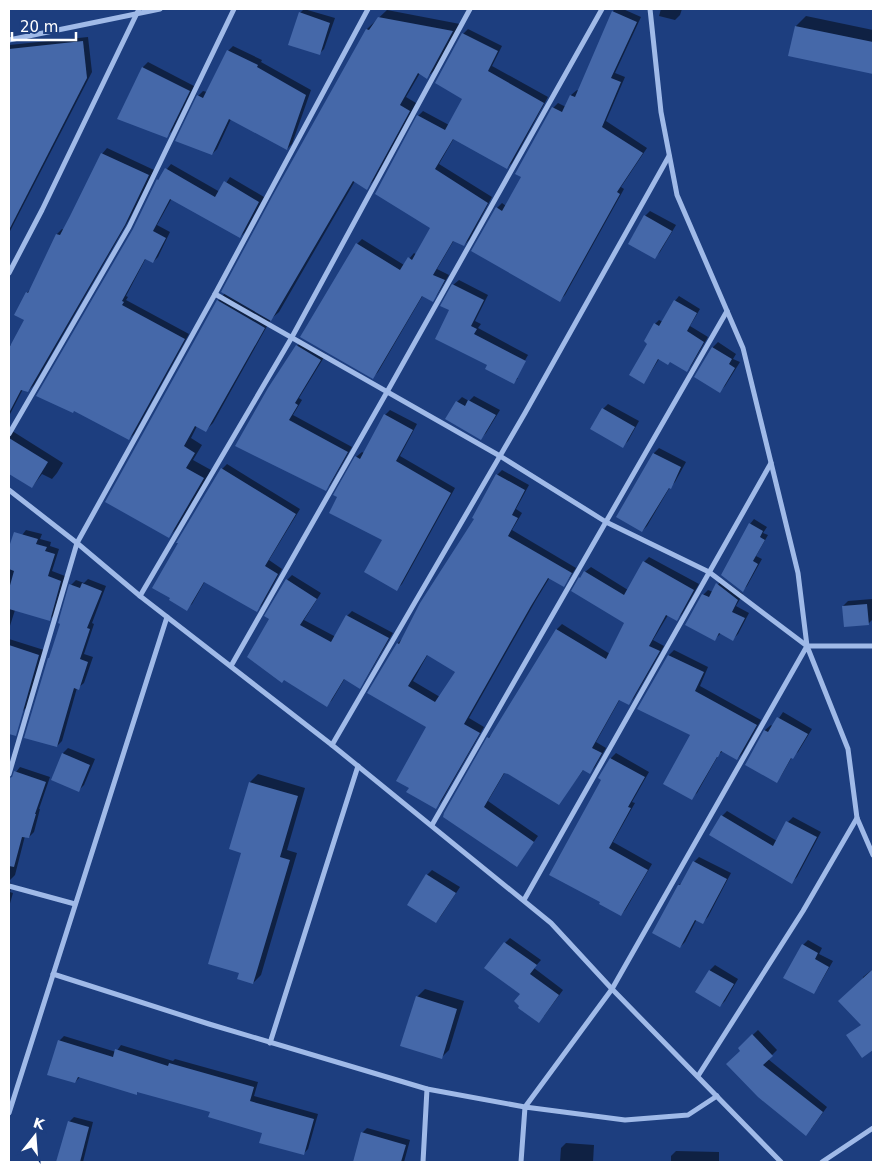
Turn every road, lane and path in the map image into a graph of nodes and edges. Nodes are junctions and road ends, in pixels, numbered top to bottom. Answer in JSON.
{"nodes":[{"id":1,"x":160,"y":9,"type":"edge"},
{"id":2,"x":234,"y":9,"type":"edge"},
{"id":3,"x":368,"y":9,"type":"edge"},
{"id":4,"x":470,"y":9,"type":"edge"},
{"id":5,"x":602,"y":9,"type":"edge"},
{"id":6,"x":650,"y":9,"type":"edge"},
{"id":7,"x":137,"y":11,"type":"edge"},
{"id":8,"x":9,"y":40,"type":"edge"},
{"id":9,"x":669,"y":156,"type":"junction"},
{"id":10,"x":9,"y":273,"type":"edge"},
{"id":11,"x":215,"y":294,"type":"junction"},
{"id":12,"x":727,"y":311,"type":"junction"},
{"id":13,"x":292,"y":337,"type":"junction"},
{"id":14,"x":387,"y":392,"type":"junction"},
{"id":15,"x":9,"y":434,"type":"edge"},
{"id":16,"x":500,"y":456,"type":"junction"},
{"id":17,"x":771,"y":463,"type":"junction"},
{"id":18,"x":9,"y":490,"type":"edge"},
{"id":19,"x":606,"y":522,"type":"junction"},
{"id":20,"x":77,"y":543,"type":"junction"},
{"id":21,"x":709,"y":572,"type":"junction"},
{"id":22,"x":140,"y":596,"type":"junction"},
{"id":23,"x":167,"y":617,"type":"junction"},
{"id":24,"x":807,"y":646,"type":"junction"},
{"id":25,"x":873,"y":646,"type":"edge"},
{"id":26,"x":231,"y":666,"type":"junction"},
{"id":27,"x":332,"y":745,"type":"junction"},
{"id":28,"x":358,"y":766,"type":"junction"},
{"id":29,"x":9,"y":774,"type":"edge"},
{"id":30,"x":858,"y":818,"type":"junction"},
{"id":31,"x":432,"y":825,"type":"junction"},
{"id":32,"x":873,"y":855,"type":"edge"},
{"id":33,"x":9,"y":886,"type":"edge"},
{"id":34,"x":524,"y":900,"type":"junction"},
{"id":35,"x":75,"y":904,"type":"junction"},
{"id":36,"x":53,"y":974,"type":"junction"},
{"id":37,"x":612,"y":989,"type":"junction"},
{"id":38,"x":270,"y":1043,"type":"junction"},
{"id":39,"x":698,"y":1076,"type":"junction"},
{"id":40,"x":427,"y":1090,"type":"junction"},
{"id":41,"x":717,"y":1096,"type":"junction"},
{"id":42,"x":524,"y":1107,"type":"junction"},
{"id":43,"x":9,"y":1113,"type":"edge"},
{"id":44,"x":873,"y":1128,"type":"edge"},
{"id":45,"x":423,"y":1162,"type":"edge"},
{"id":46,"x":520,"y":1162,"type":"edge"},
{"id":47,"x":781,"y":1162,"type":"edge"},
{"id":48,"x":822,"y":1162,"type":"edge"}],
"edges":[{"from":1,"to":7,"type":"street"},
{"from":2,"to":15,"type":"street"},
{"from":3,"to":11,"type":"street"},
{"from":4,"to":13,"type":"street"},
{"from":5,"to":14,"type":"street"},
{"from":6,"to":9,"type":"street"},
{"from":7,"to":8,"type":"street"},
{"from":7,"to":10,"type":"street"},
{"from":9,"to":12,"type":"street"},
{"from":9,"to":16,"type":"street"},
{"from":11,"to":13,"type":"street"},
{"from":11,"to":20,"type":"street"},
{"from":12,"to":17,"type":"street"},
{"from":12,"to":19,"type":"street"},
{"from":13,"to":14,"type":"street"},
{"from":13,"to":22,"type":"street"},
{"from":14,"to":16,"type":"street"},
{"from":14,"to":26,"type":"street"},
{"from":16,"to":19,"type":"street"},
{"from":16,"to":27,"type":"street"},
{"from":17,"to":21,"type":"street"},
{"from":17,"to":24,"type":"street"},
{"from":18,"to":20,"type":"street"},
{"from":19,"to":21,"type":"street"},
{"from":19,"to":31,"type":"street"},
{"from":20,"to":22,"type":"street"},
{"from":20,"to":29,"type":"street"},
{"from":21,"to":24,"type":"street"},
{"from":21,"to":34,"type":"street"},
{"from":22,"to":23,"type":"street"},
{"from":23,"to":26,"type":"street"},
{"from":23,"to":35,"type":"street"},
{"from":24,"to":25,"type":"street"},
{"from":24,"to":30,"type":"street"},
{"from":24,"to":37,"type":"street"},
{"from":26,"to":27,"type":"street"},
{"from":27,"to":28,"type":"street"},
{"from":28,"to":31,"type":"street"},
{"from":28,"to":38,"type":"street"},
{"from":30,"to":32,"type":"street"},
{"from":30,"to":39,"type":"street"},
{"from":31,"to":34,"type":"street"},
{"from":33,"to":35,"type":"street"},
{"from":34,"to":37,"type":"street"},
{"from":35,"to":36,"type":"street"},
{"from":36,"to":38,"type":"street"},
{"from":36,"to":43,"type":"street"},
{"from":37,"to":39,"type":"street"},
{"from":37,"to":42,"type":"street"},
{"from":38,"to":40,"type":"street"},
{"from":39,"to":41,"type":"street"},
{"from":40,"to":42,"type":"street"},
{"from":40,"to":45,"type":"street"},
{"from":41,"to":42,"type":"street"},
{"from":41,"to":47,"type":"street"},
{"from":42,"to":46,"type":"street"},
{"from":44,"to":48,"type":"street"}]}
